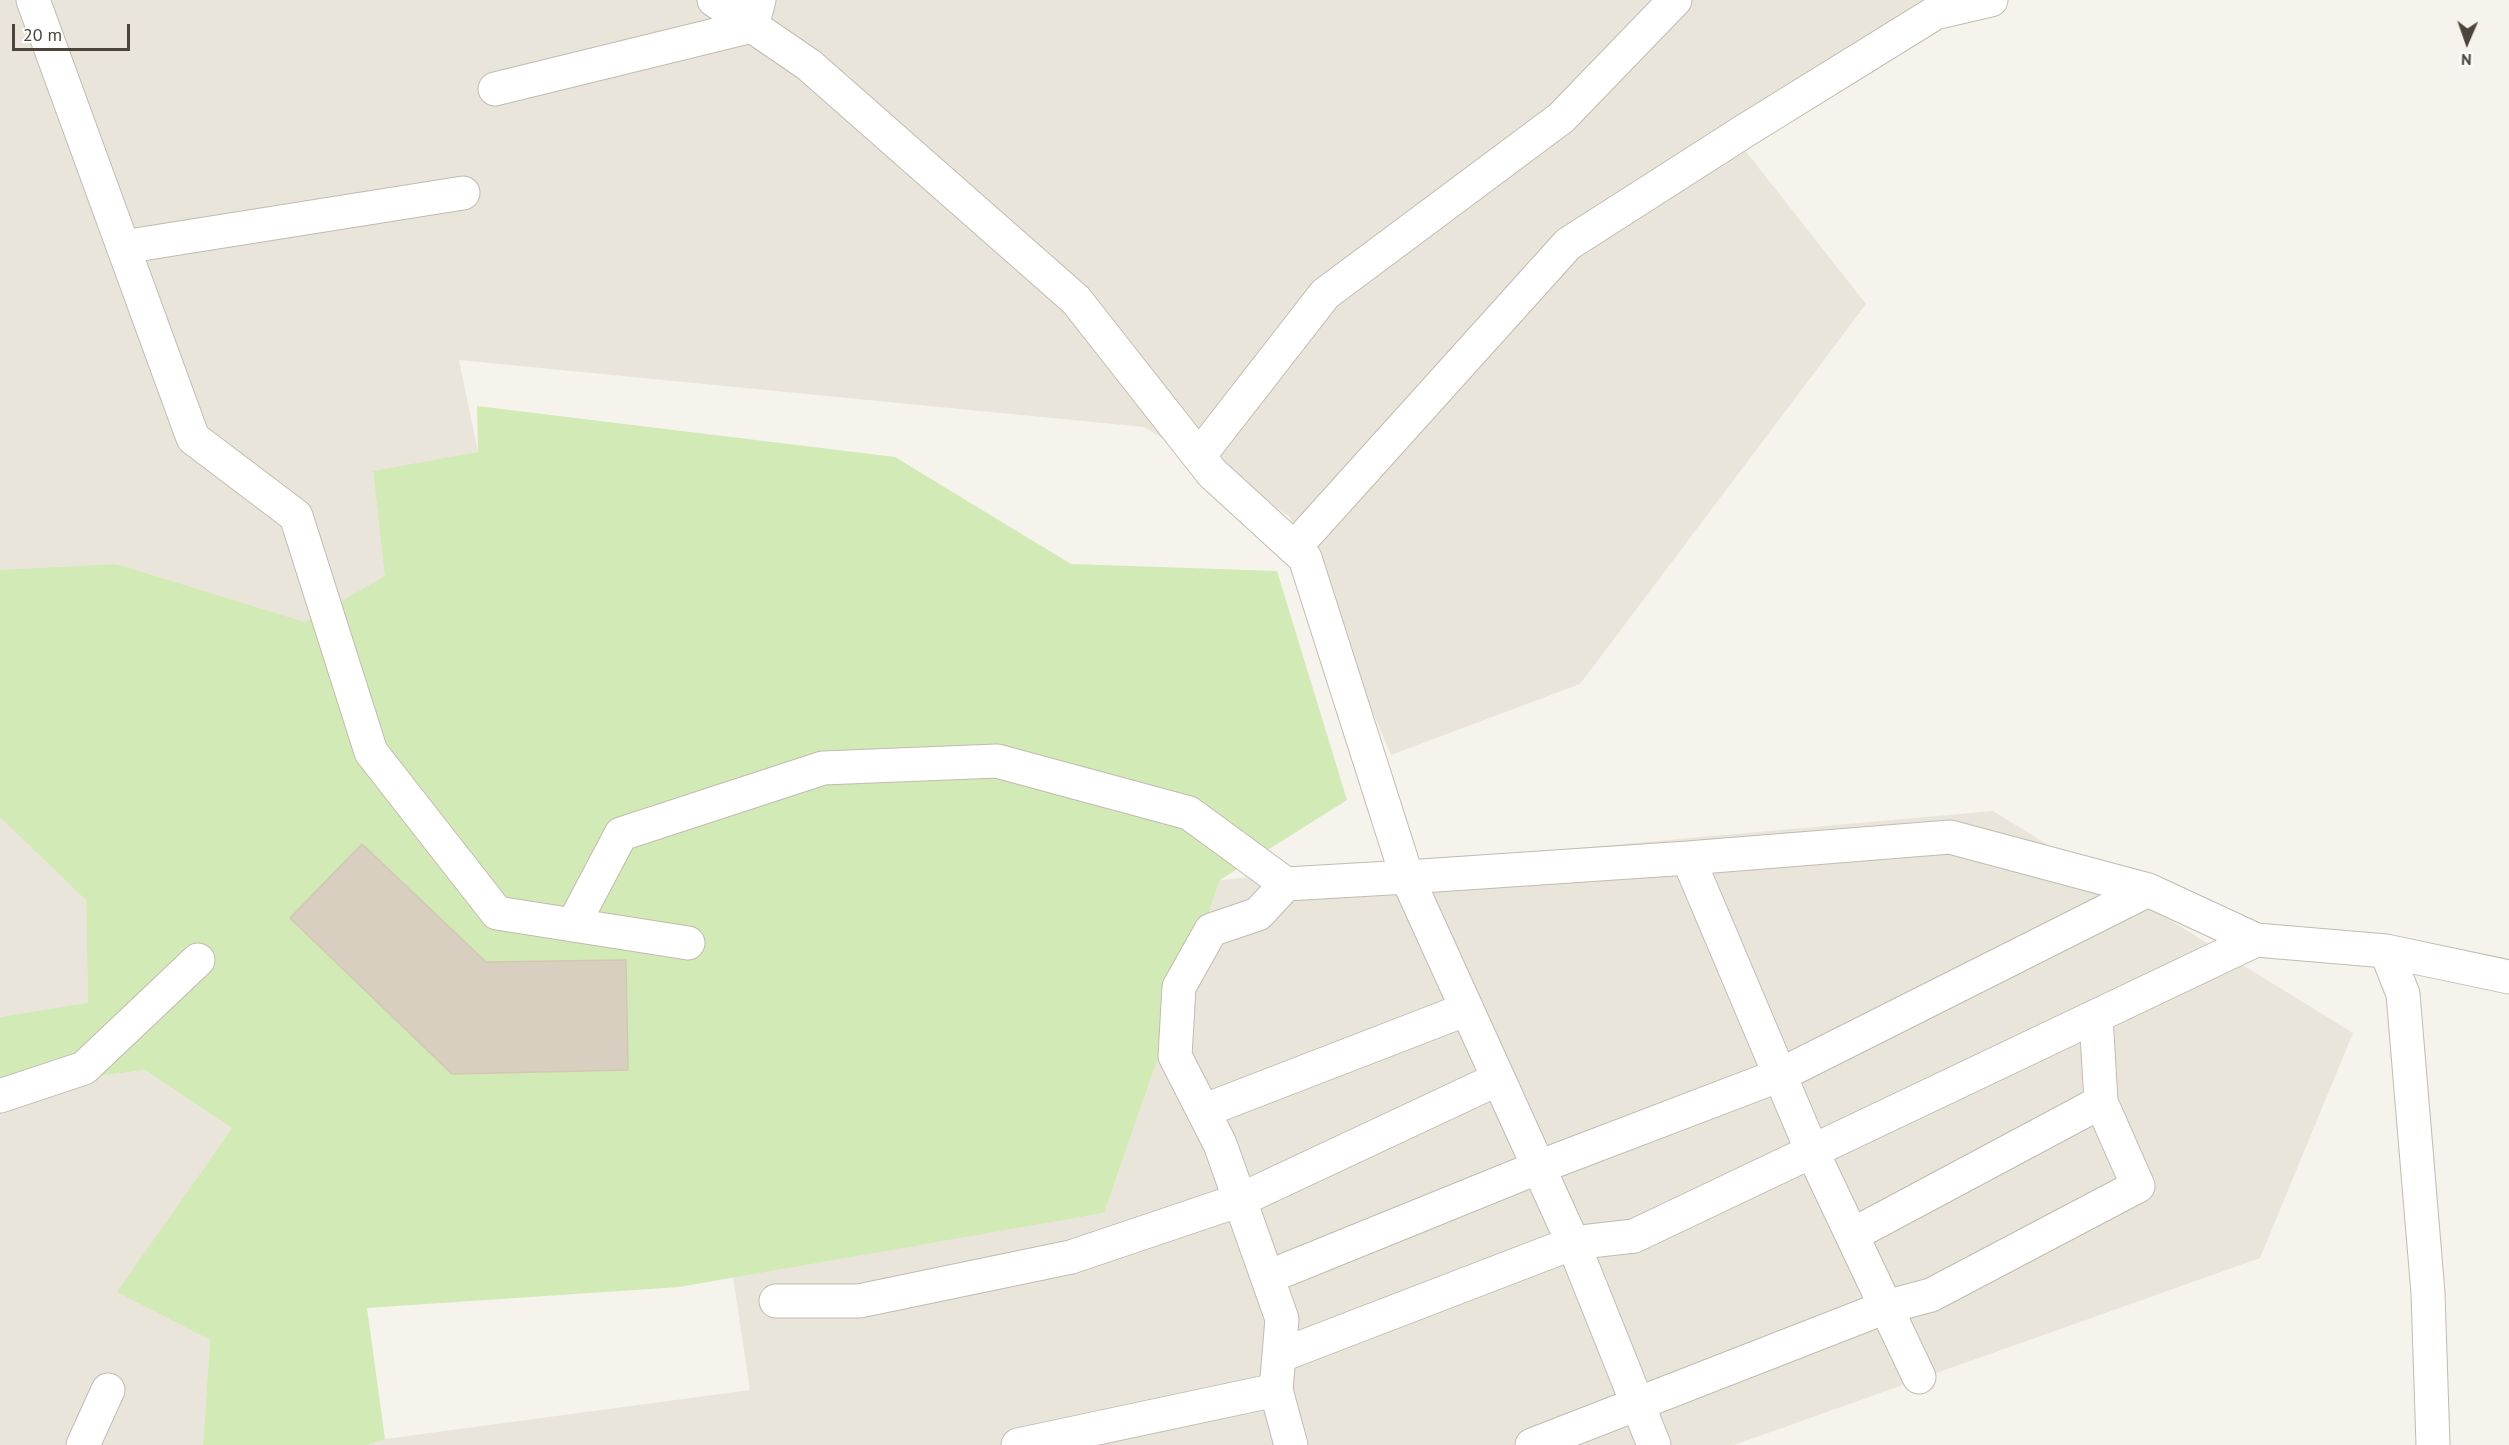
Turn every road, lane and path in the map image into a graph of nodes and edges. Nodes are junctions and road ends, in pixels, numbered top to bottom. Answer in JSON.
{"nodes":[{"id":1,"x":33,"y":0,"type":"edge"},
{"id":2,"x":714,"y":0,"type":"edge"},
{"id":3,"x":1675,"y":0,"type":"edge"},
{"id":4,"x":1991,"y":0,"type":"edge"},
{"id":5,"x":755,"y":13,"type":"edge"},
{"id":6,"x":495,"y":89,"type":"dead end"},
{"id":7,"x":463,"y":193,"type":"dead end"},
{"id":8,"x":123,"y":247,"type":"junction"},
{"id":9,"x":1199,"y":456,"type":"junction"},
{"id":10,"x":1294,"y":548,"type":"junction"},
{"id":11,"x":1688,"y":858,"type":"junction"},
{"id":12,"x":1407,"y":877,"type":"junction"},
{"id":13,"x":1286,"y":884,"type":"junction"},
{"id":14,"x":2148,"y":890,"type":"junction"},
{"id":15,"x":573,"y":925,"type":"junction"},
{"id":16,"x":2256,"y":940,"type":"junction"},
{"id":17,"x":688,"y":943,"type":"dead end"},
{"id":18,"x":2386,"y":951,"type":"junction"},
{"id":19,"x":198,"y":960,"type":"dead end"},
{"id":20,"x":2509,"y":977,"type":"edge"},
{"id":21,"x":1467,"y":1009,"type":"junction"},
{"id":22,"x":2096,"y":1016,"type":"junction"},
{"id":23,"x":1780,"y":1075,"type":"junction"},
{"id":24,"x":1498,"y":1078,"type":"junction"},
{"id":25,"x":0,"y":1096,"type":"edge"},
{"id":26,"x":2101,"y":1102,"type":"junction"},
{"id":27,"x":1203,"y":1111,"type":"junction"},
{"id":28,"x":1812,"y":1151,"type":"junction"},
{"id":29,"x":1539,"y":1167,"type":"junction"},
{"id":30,"x":1240,"y":1200,"type":"junction"},
{"id":31,"x":1852,"y":1235,"type":"junction"},
{"id":32,"x":1573,"y":1243,"type":"junction"},
{"id":33,"x":1268,"y":1278,"type":"junction"},
{"id":34,"x":776,"y":1301,"type":"dead end"},
{"id":35,"x":1886,"y":1307,"type":"junction"},
{"id":36,"x":1279,"y":1356,"type":"junction"},
{"id":37,"x":1918,"y":1377,"type":"dead end"},
{"id":38,"x":108,"y":1390,"type":"dead end"},
{"id":39,"x":1276,"y":1390,"type":"junction"},
{"id":40,"x":1638,"y":1405,"type":"junction"},
{"id":41,"x":84,"y":1445,"type":"edge"},
{"id":42,"x":1018,"y":1445,"type":"edge"},
{"id":43,"x":1291,"y":1445,"type":"edge"},
{"id":44,"x":1532,"y":1445,"type":"edge"},
{"id":45,"x":1654,"y":1445,"type":"edge"},
{"id":46,"x":2433,"y":1445,"type":"edge"}],
"edges":[{"from":1,"to":8,"type":"street"},
{"from":2,"to":5,"type":"street"},
{"from":3,"to":9,"type":"street"},
{"from":4,"to":10,"type":"street"},
{"from":5,"to":6,"type":"street"},
{"from":5,"to":9,"type":"street"},
{"from":7,"to":8,"type":"street"},
{"from":8,"to":15,"type":"street"},
{"from":9,"to":10,"type":"street"},
{"from":10,"to":12,"type":"street"},
{"from":11,"to":12,"type":"street"},
{"from":11,"to":14,"type":"street"},
{"from":11,"to":23,"type":"street"},
{"from":12,"to":13,"type":"street"},
{"from":12,"to":21,"type":"street"},
{"from":13,"to":15,"type":"street"},
{"from":13,"to":27,"type":"street"},
{"from":14,"to":16,"type":"street"},
{"from":14,"to":23,"type":"street"},
{"from":15,"to":17,"type":"street"},
{"from":16,"to":18,"type":"street"},
{"from":16,"to":22,"type":"street"},
{"from":18,"to":20,"type":"street"},
{"from":18,"to":46,"type":"street"},
{"from":19,"to":25,"type":"street"},
{"from":21,"to":24,"type":"street"},
{"from":21,"to":27,"type":"street"},
{"from":22,"to":26,"type":"street"},
{"from":22,"to":28,"type":"street"},
{"from":23,"to":28,"type":"street"},
{"from":23,"to":29,"type":"street"},
{"from":24,"to":29,"type":"street"},
{"from":24,"to":30,"type":"street"},
{"from":26,"to":31,"type":"street"},
{"from":26,"to":35,"type":"street"},
{"from":27,"to":30,"type":"street"},
{"from":28,"to":31,"type":"street"},
{"from":28,"to":32,"type":"street"},
{"from":29,"to":32,"type":"street"},
{"from":29,"to":33,"type":"street"},
{"from":30,"to":33,"type":"street"},
{"from":30,"to":34,"type":"street"},
{"from":31,"to":35,"type":"street"},
{"from":32,"to":36,"type":"street"},
{"from":32,"to":40,"type":"street"},
{"from":33,"to":36,"type":"street"},
{"from":35,"to":37,"type":"street"},
{"from":35,"to":40,"type":"street"},
{"from":36,"to":39,"type":"street"},
{"from":38,"to":41,"type":"street"},
{"from":39,"to":42,"type":"street"},
{"from":39,"to":43,"type":"street"},
{"from":40,"to":44,"type":"street"},
{"from":40,"to":45,"type":"street"}]}
